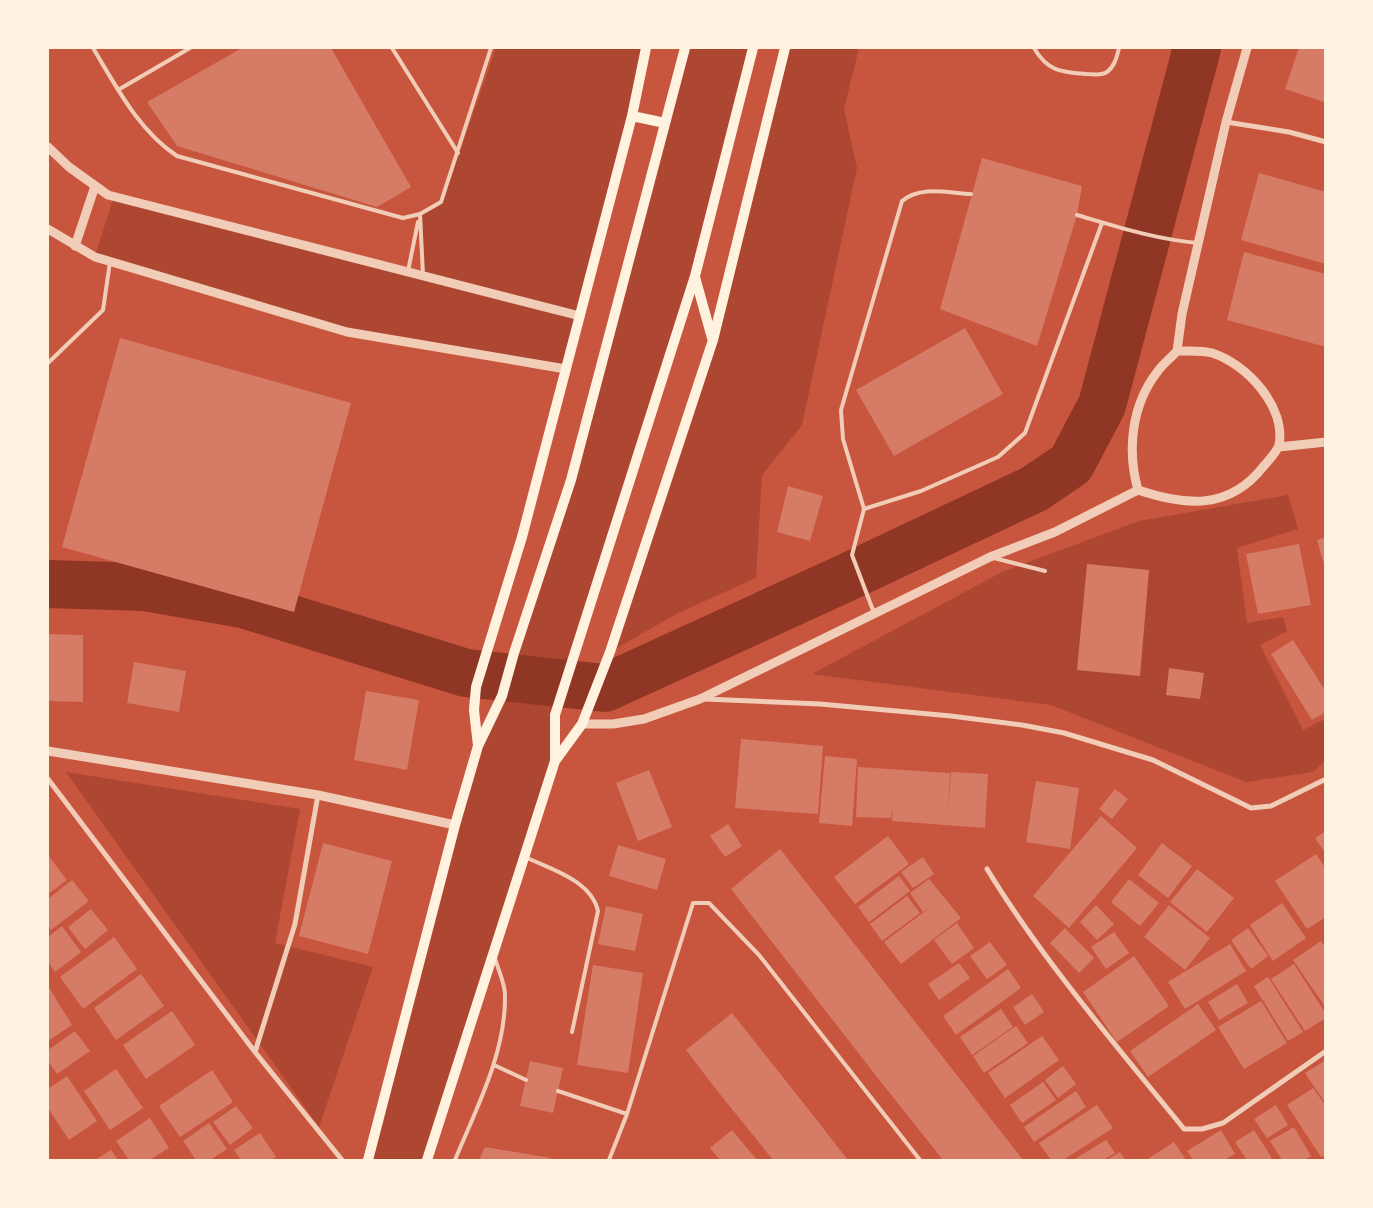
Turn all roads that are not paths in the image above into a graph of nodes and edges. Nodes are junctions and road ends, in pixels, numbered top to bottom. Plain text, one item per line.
1 (92, 48) edge
2 (190, 48) edge
3 (392, 48) edge
4 (491, 48) edge
5 (646, 48) edge
6 (685, 48) edge
7 (753, 48) edge
8 (785, 48) edge
9 (1034, 48) edge
10 (1119, 48) edge
11 (1247, 48) edge
12 (118, 90) junction
13 (632, 116) junction
14 (1226, 122) junction
15 (665, 123) junction
16 (1326, 142) edge
17 (48, 147) edge
18 (458, 152) junction
19 (95, 186) junction
20 (971, 194) dead end
21 (420, 214) junction
22 (1076, 215) dead end
23 (1102, 223) junction
24 (48, 229) edge
25 (1199, 243) junction
26 (75, 246) junction
27 (110, 262) junction
28 (407, 272) junction
29 (423, 276) junction
30 (695, 276) junction
31 (580, 316) junction
32 (713, 340) junction
33 (1177, 352) junction
34 (48, 363) edge
35 (566, 369) junction
36 (1326, 442) edge
37 (1278, 447) junction
38 (1138, 490) junction
39 (864, 509) junction
40 (990, 557) junction
41 (1045, 571) dead end
42 (874, 615) junction
43 (700, 699) junction
44 (582, 724) junction
45 (478, 746) junction
46 (48, 751) edge
47 (555, 761) junction
48 (48, 779) edge
49 (1326, 779) edge
50 (318, 795) junction
51 (455, 825) junction
52 (525, 858) junction
53 (987, 869) dead end
54 (494, 954) junction
55 (572, 1032) dead end
56 (1326, 1051) edge
57 (255, 1052) junction
58 (494, 1065) junction
59 (526, 1080) dead end
60 (558, 1091) dead end
61 (627, 1114) junction
62 (342, 1160) edge
63 (368, 1160) edge
64 (427, 1160) edge
65 (455, 1160) edge
66 (609, 1160) edge
67 (920, 1160) edge

1 - 12 lane
2 - 12 lane
3 - 18 lane
4 - 18 lane
5 - 13 main road
6 - 15 main road
7 - 30 main road
8 - 32 main road
9 - 10 lane
11 - 14 street
12 - 21 lane
13 - 15 main road
13 - 31 main road
14 - 16 street
14 - 25 street
15 - 45 main road
17 - 19 street
18 - 21 lane
19 - 26 street
19 - 28 street
20 - 39 lane
21 - 28 lane
21 - 29 lane
22 - 23 lane
23 - 25 lane
23 - 39 lane
24 - 26 street
25 - 33 street
26 - 27 street
27 - 34 lane
27 - 35 street
28 - 29 street
29 - 31 street
30 - 32 main road
30 - 47 main road
31 - 35 main road
32 - 44 main road
33 - 37 street
33 - 38 street
35 - 45 main road
36 - 37 street
37 - 38 street
38 - 40 street
39 - 42 lane
40 - 41 lane
40 - 42 street
42 - 43 street
43 - 44 street
43 - 49 street
44 - 47 main road
45 - 51 main road
46 - 50 street
47 - 52 main road
48 - 57 street
50 - 51 street
50 - 57 street
51 - 63 main road
52 - 54 main road
52 - 55 lane
53 - 56 street
54 - 58 lane
54 - 64 main road
57 - 62 street
58 - 59 lane
58 - 65 lane
60 - 61 lane
61 - 66 lane
61 - 67 lane

